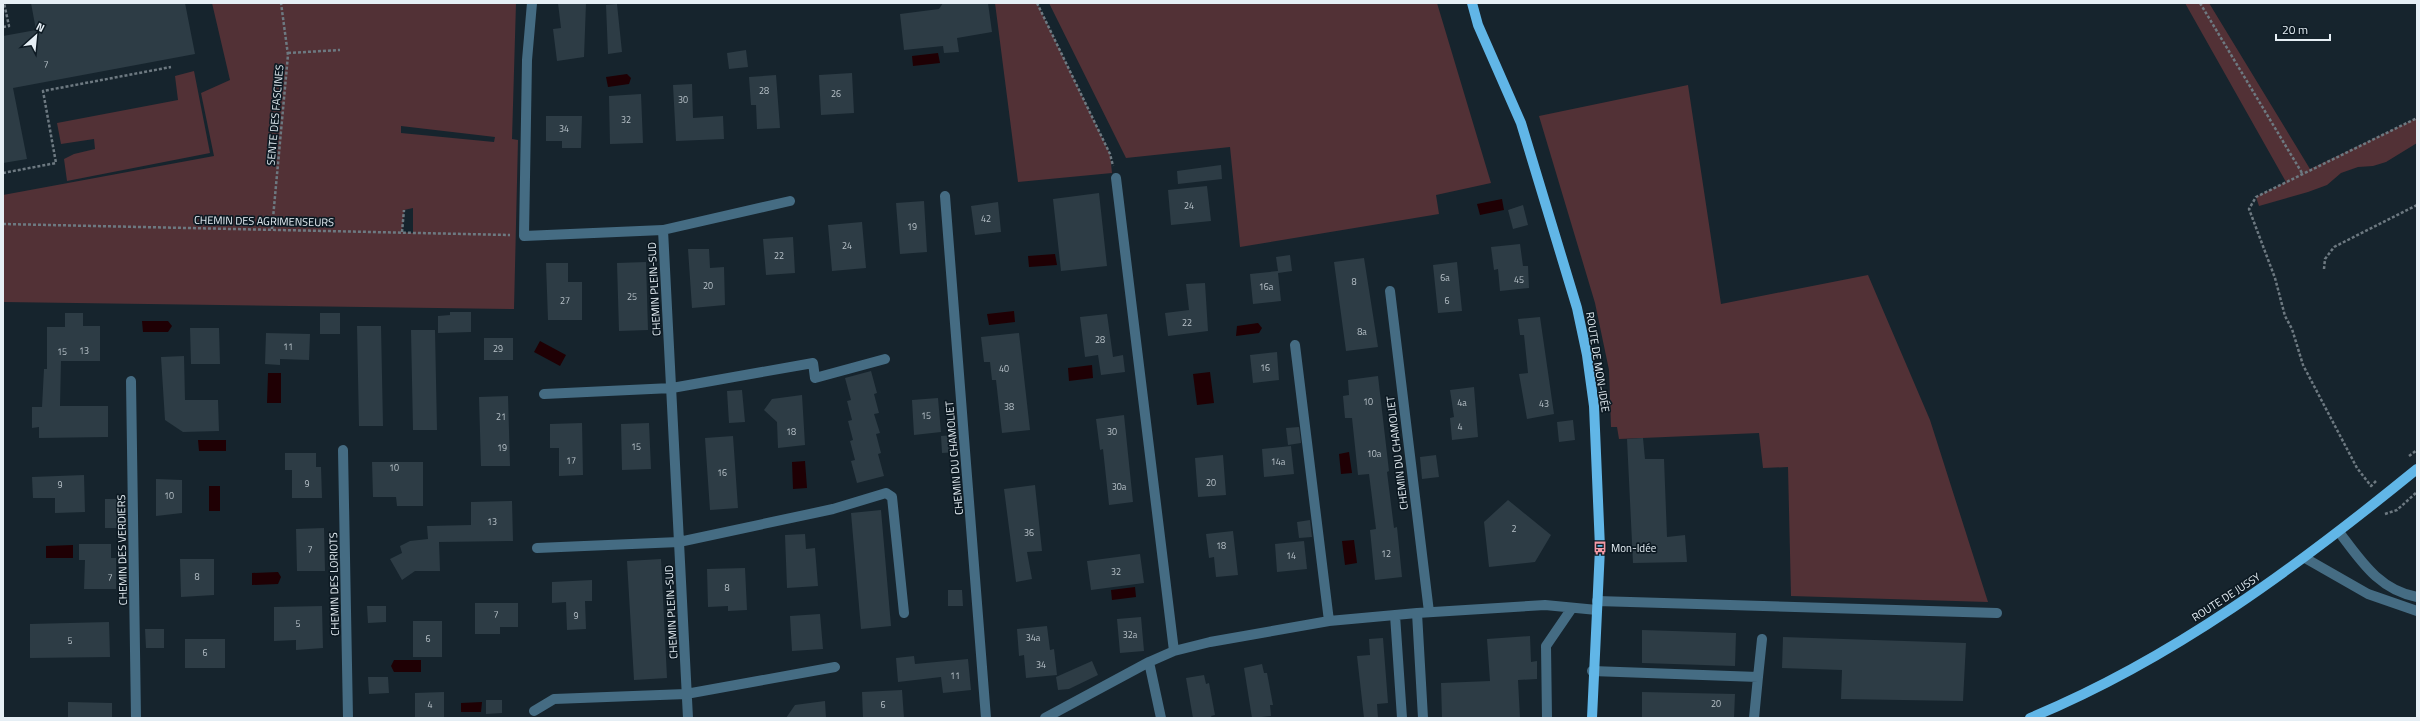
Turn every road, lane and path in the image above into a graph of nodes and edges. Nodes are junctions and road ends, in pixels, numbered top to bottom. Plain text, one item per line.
1 (4, 3) edge
2 (281, 3) edge
3 (532, 3) edge
4 (1037, 3) edge
5 (1472, 3) edge
6 (2200, 3) edge
7 (3, 27) edge
8 (340, 50) dead end
9 (288, 54) junction
10 (171, 67) dead end
11 (2417, 118) edge
12 (3, 173) edge
13 (2302, 174) junction
14 (1116, 178) joint
15 (945, 196) dead end
16 (790, 201) dead end
17 (2417, 205) edge
18 (404, 210) dead end
19 (3, 224) edge
20 (272, 229) junction
21 (663, 230) junction
22 (402, 232) junction
23 (524, 236) junction
24 (2324, 269) dead end
25 (1390, 291) dead end
26 (1295, 345) dead end
27 (884, 359) dead end
28 (131, 381) dead end
29 (672, 388) junction
30 (544, 394) dead end
31 (343, 450) dead end
32 (2417, 469) edge
33 (2375, 483) dead end
34 (2417, 492) edge
35 (2396, 510) dead end
36 (2339, 532) junction
37 (679, 542) junction
38 (537, 548) dead end
39 (2306, 558) junction
40 (2417, 597) edge
41 (1597, 606) junction
42 (1572, 608) junction
43 (2417, 611) edge
44 (1428, 612) junction
45 (904, 613) dead end
46 (1417, 613) junction
47 (1997, 613) dead end
48 (1394, 615) junction
49 (1329, 621) junction
50 (1762, 639) dead end
51 (1174, 651) junction
52 (1149, 662) junction
53 (835, 667) dead end
54 (1592, 671) junction
55 (1758, 677) junction
56 (686, 694) junction
57 (534, 711) dead end
58 (136, 718) edge
59 (348, 718) edge
60 (688, 718) edge
61 (986, 718) edge
62 (1045, 718) edge
63 (1162, 718) edge
64 (1402, 718) edge
65 (1423, 718) edge
66 (1547, 718) edge
67 (1592, 718) edge
68 (1754, 718) edge
69 (2030, 718) edge

1 - 7 path
2 - 9 path, SENTE DES FASCINES
3 - 23 street
4 - 14 path
5 - 41 main road, ROUTE DE MON-IDÉE
6 - 13 path
8 - 9 path
9 - 20 path, SENTE DES FASCINES
10 - 12 path
11 - 13 path
13 - 33 path
14 - 51 street
15 - 61 street, CHEMIN DU CHAMOLIET
16 - 21 street
17 - 24 path
18 - 22 path
19 - 20 path, CHEMIN DES AGRIMENSEURS
20 - 22 path, CHEMIN DES AGRIMENSEURS
21 - 23 street, CHEMIN PLEIN-SUD
21 - 29 street, CHEMIN PLEIN-SUD
22 - 23 path, CHEMIN DES AGRIMENSEURS
25 - 44 street, CHEMIN DU CHAMOLIET
26 - 49 street
27 - 29 street
28 - 58 street, CHEMIN DES VERDIERS
29 - 30 street
29 - 37 street, CHEMIN PLEIN-SUD
31 - 59 street, CHEMIN DES LORIOTS
32 - 36 main road, ROUTE DE JUSSY
34 - 35 path
36 - 39 main road, ROUTE DE JUSSY
36 - 40 street
37 - 38 street
37 - 45 street
37 - 56 street, CHEMIN PLEIN-SUD
39 - 43 street
39 - 69 main road, ROUTE DE JUSSY
41 - 42 street
41 - 47 street
41 - 54 main road, ROUTE DE MON-IDÉE
42 - 44 street
42 - 66 street
44 - 46 street
46 - 48 street
46 - 65 street
48 - 49 street
48 - 64 street
49 - 51 street
50 - 55 street
51 - 52 street
52 - 62 street
52 - 63 street
53 - 56 street
54 - 55 street
54 - 67 main road, ROUTE DE MON-IDÉE
55 - 68 street
56 - 57 street
56 - 60 street, CHEMIN PLEIN-SUD

